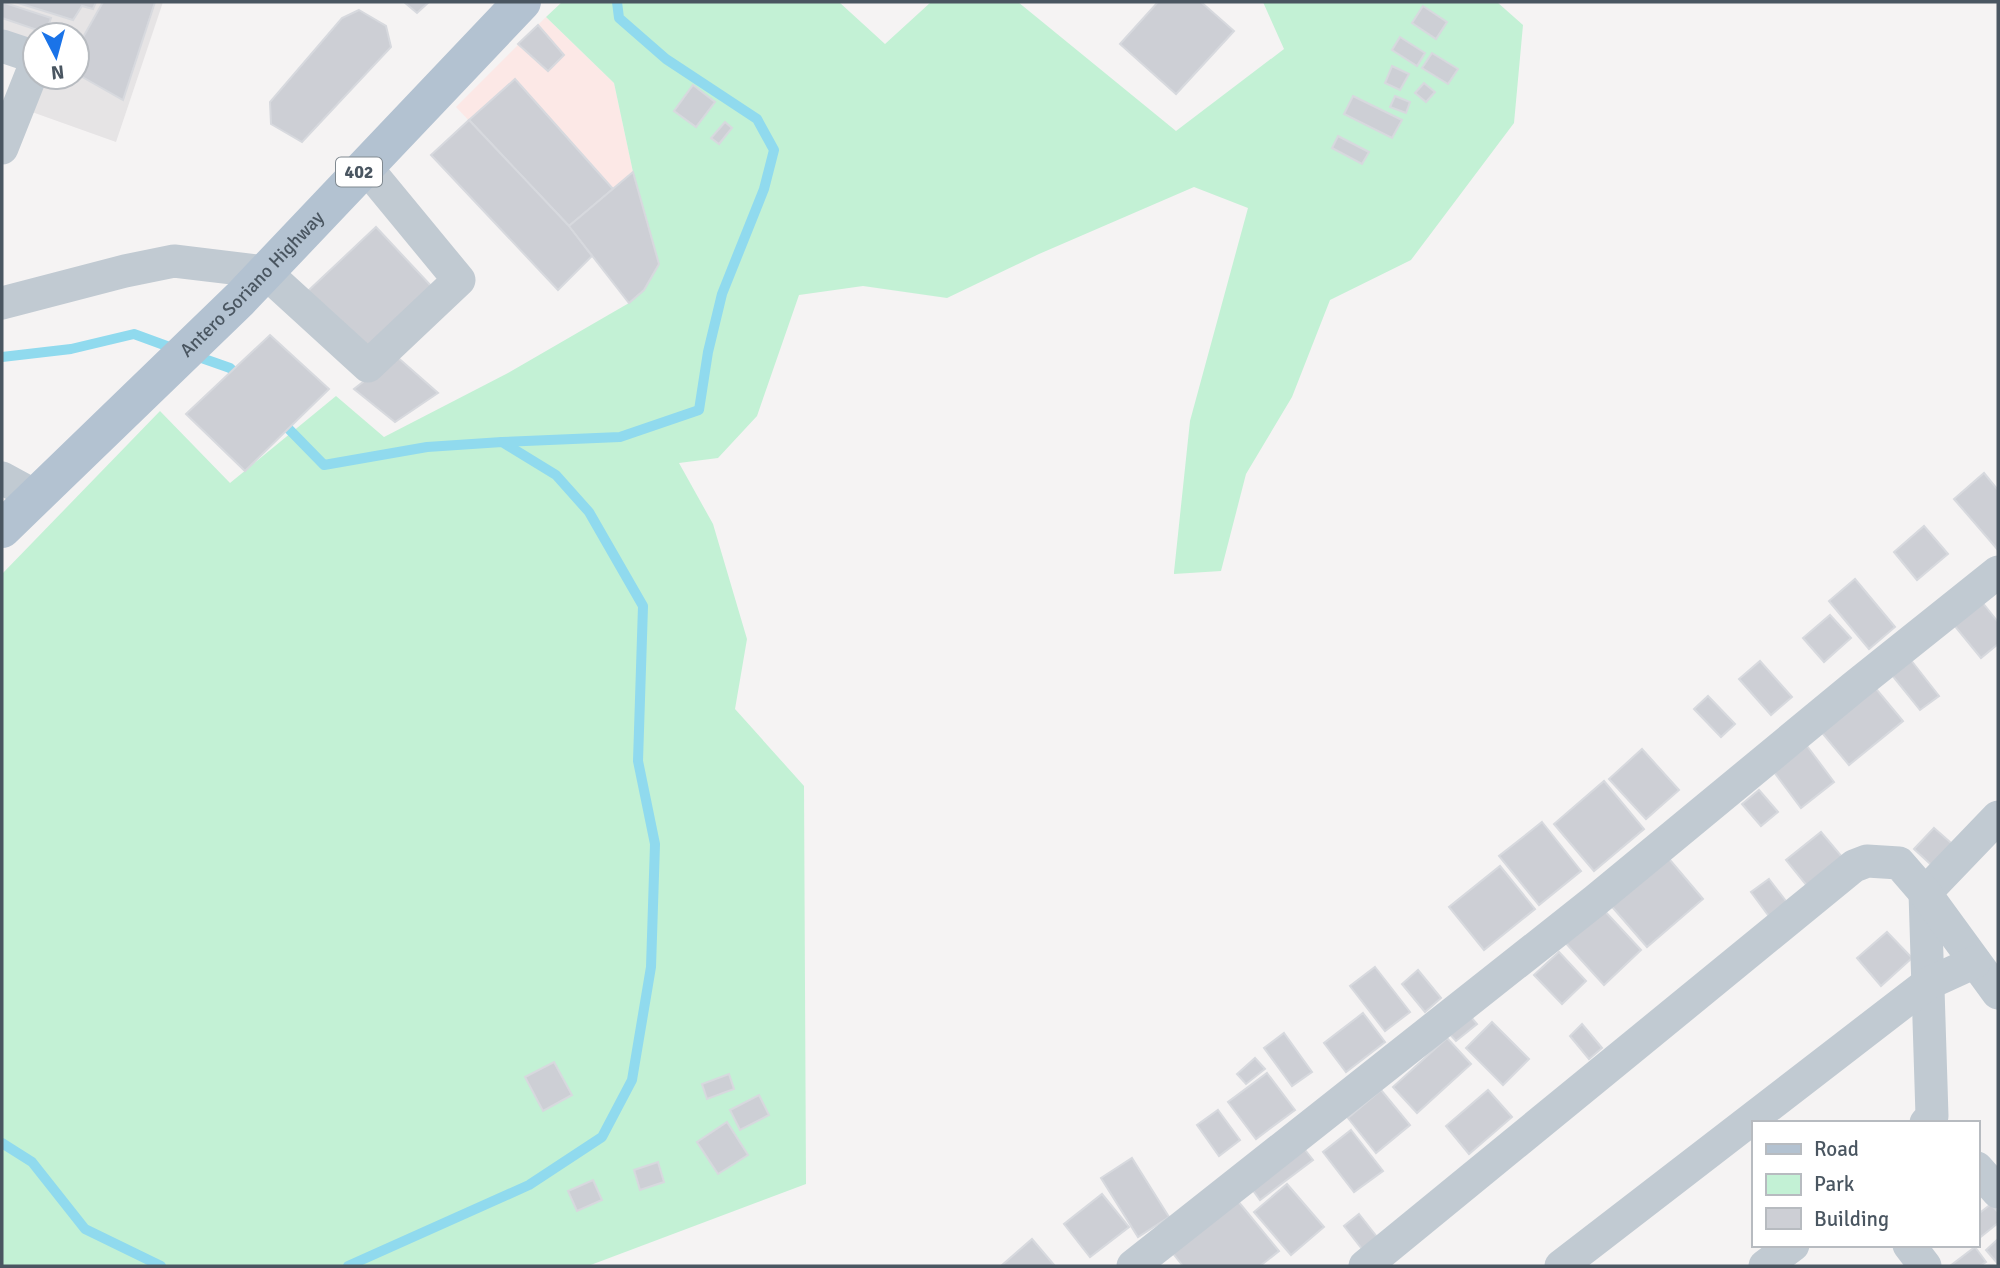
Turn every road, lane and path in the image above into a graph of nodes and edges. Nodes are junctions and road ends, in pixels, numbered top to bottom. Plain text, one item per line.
1 (522, 2) edge
2 (2, 46) edge
3 (21, 52) edge
4 (25, 91) edge
5 (2, 148) edge
6 (365, 166) junction
7 (265, 272) junction
8 (2, 303) edge
9 (2, 478) edge
10 (35, 496) junction
11 (2, 529) edge
12 (1998, 572) edge
13 (1998, 817) edge
14 (1925, 893) junction
15 (1975, 962) junction
16 (1927, 984) junction
17 (1998, 993) edge
18 (1932, 1121) edge
19 (1979, 1170) edge
20 (1998, 1192) edge
21 (1911, 1247) edge
22 (1133, 1266) edge
23 (1365, 1266) edge
24 (1561, 1266) edge
25 (1925, 1266) edge

1 - 6 main road, Antero Soriano Highway / 402
2 - 3 street
4 - 5 street
6 - 7 main road, Antero Soriano Highway / 402
6 - 7 street
7 - 8 street
7 - 10 main road, Antero Soriano Highway / 402
9 - 10 street
10 - 11 main road, Antero Soriano Highway / 402
12 - 22 street
13 - 14 street
14 - 15 street
14 - 16 street
14 - 23 street
15 - 16 street
15 - 17 street
16 - 18 street
16 - 24 street
19 - 20 street
21 - 25 street

